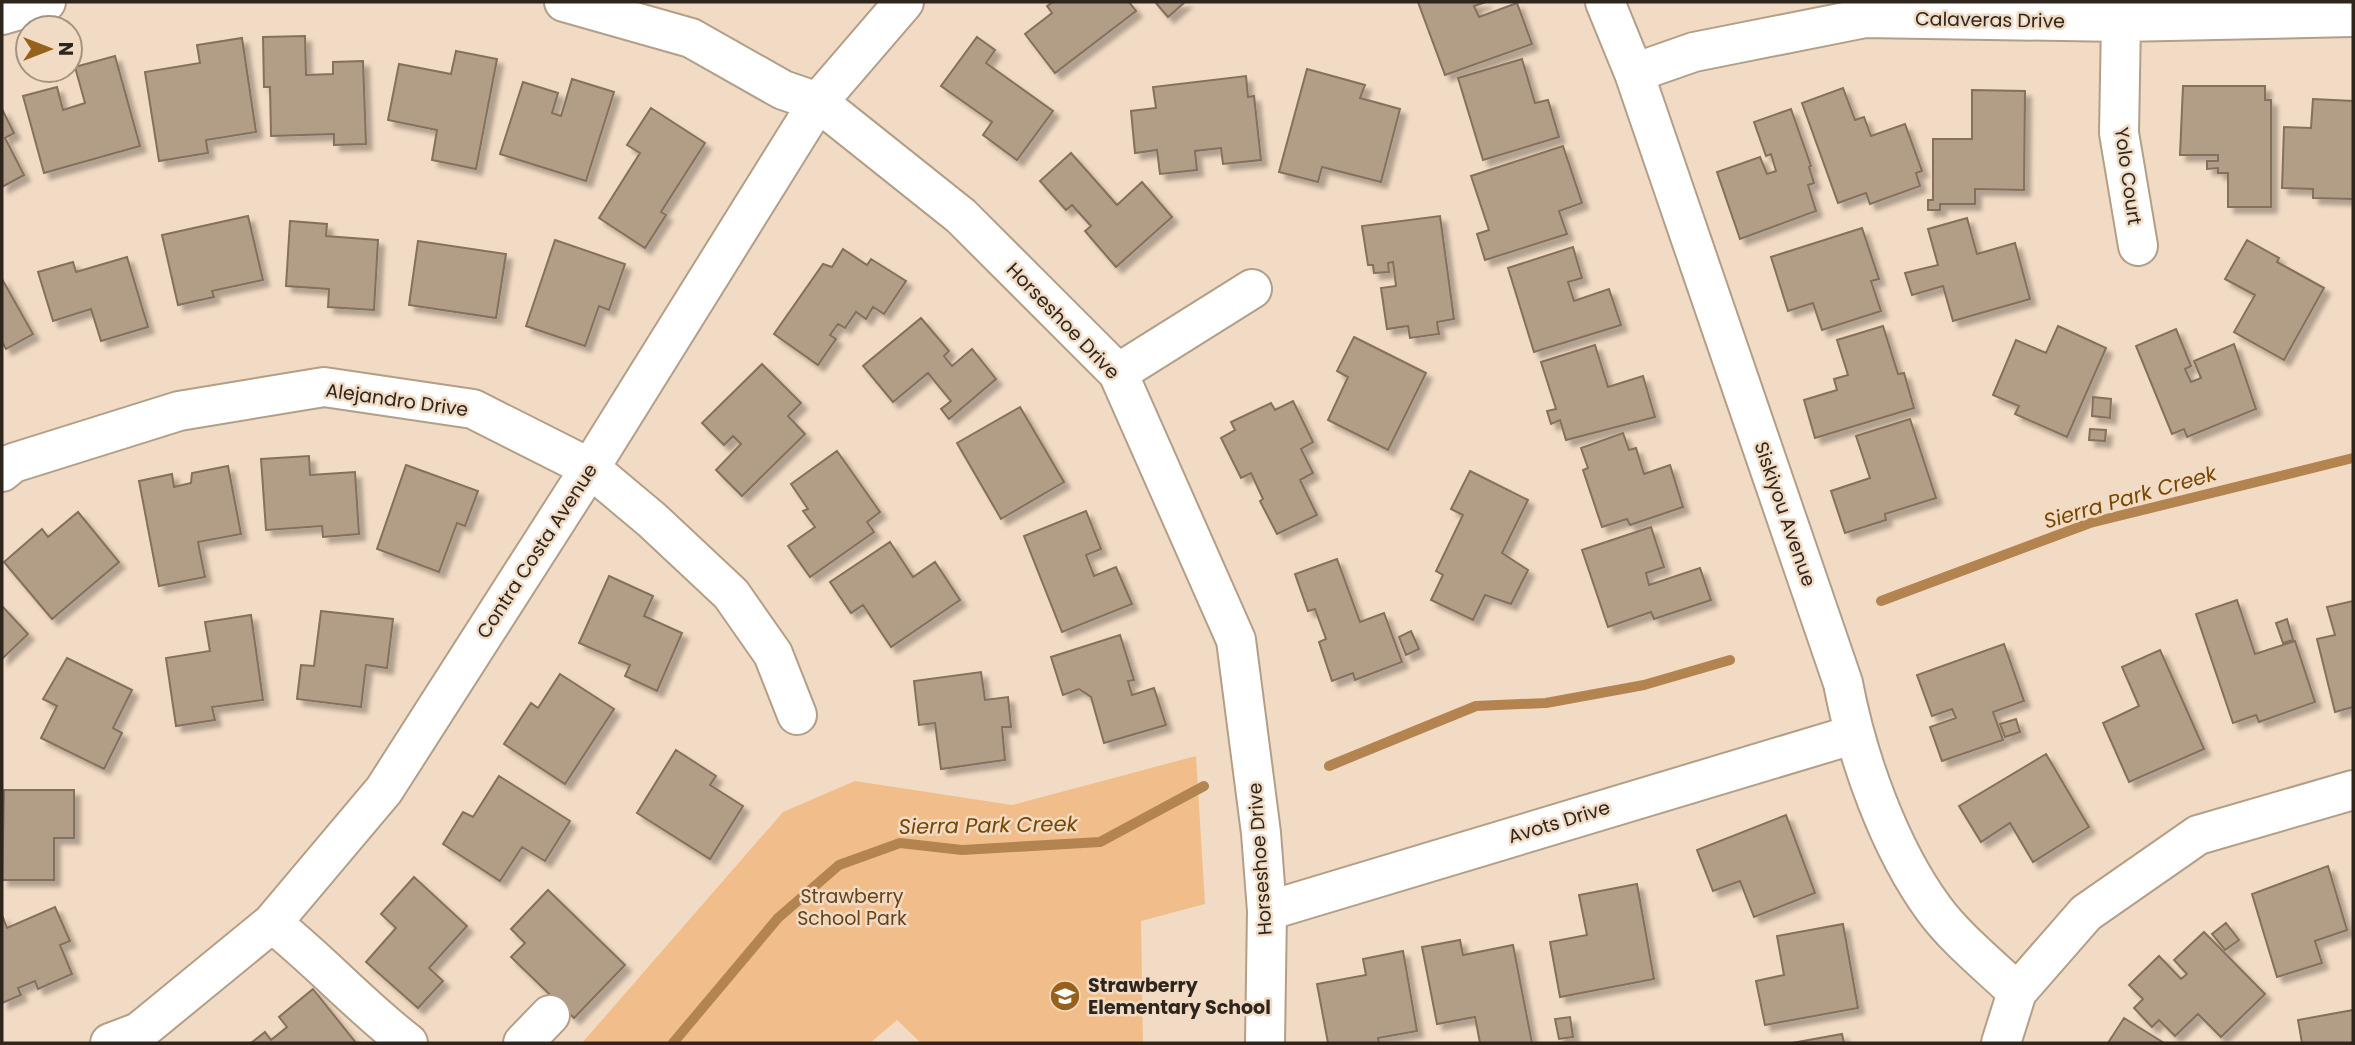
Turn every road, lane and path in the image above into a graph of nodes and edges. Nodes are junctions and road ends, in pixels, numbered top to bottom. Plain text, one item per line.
1 (46, 2) edge
2 (564, 2) edge
3 (904, 2) edge
4 (1605, 2) edge
5 (2, 15) edge
6 (2353, 17) edge
7 (2121, 22) junction
8 (1634, 73) junction
9 (818, 102) junction
10 (2138, 246) dead end
11 (1252, 289) dead end
12 (1118, 373) junction
13 (590, 468) junction
14 (2, 472) edge
15 (797, 715) dead end
16 (1852, 734) junction
17 (2353, 790) edge
18 (1267, 911) junction
19 (272, 923) junction
20 (2017, 992) junction
21 (550, 1015) dead end
22 (110, 1043) edge
23 (408, 1043) edge
24 (523, 1043) edge
25 (1265, 1043) edge
26 (2001, 1043) edge

1 - 5 street
2 - 9 street, Horseshoe Drive
3 - 9 street, Contra Costa Avenue
4 - 8 street, Siskiyou Avenue
6 - 7 street, Calaveras Drive
7 - 8 street, Calaveras Drive
7 - 10 street, Yolo Court
8 - 16 street, Siskiyou Avenue
9 - 12 street, Horseshoe Drive
9 - 13 street, Contra Costa Avenue
11 - 12 street
12 - 18 street, Horseshoe Drive
13 - 14 street, Alejandro Drive
13 - 15 street, Alejandro Drive
13 - 19 street, Contra Costa Avenue
16 - 18 street, Avots Drive
16 - 20 street, Siskiyou Avenue
17 - 20 street
18 - 25 street, Horseshoe Drive
19 - 22 street, Contra Costa Avenue
19 - 23 street
20 - 26 street
21 - 24 street

